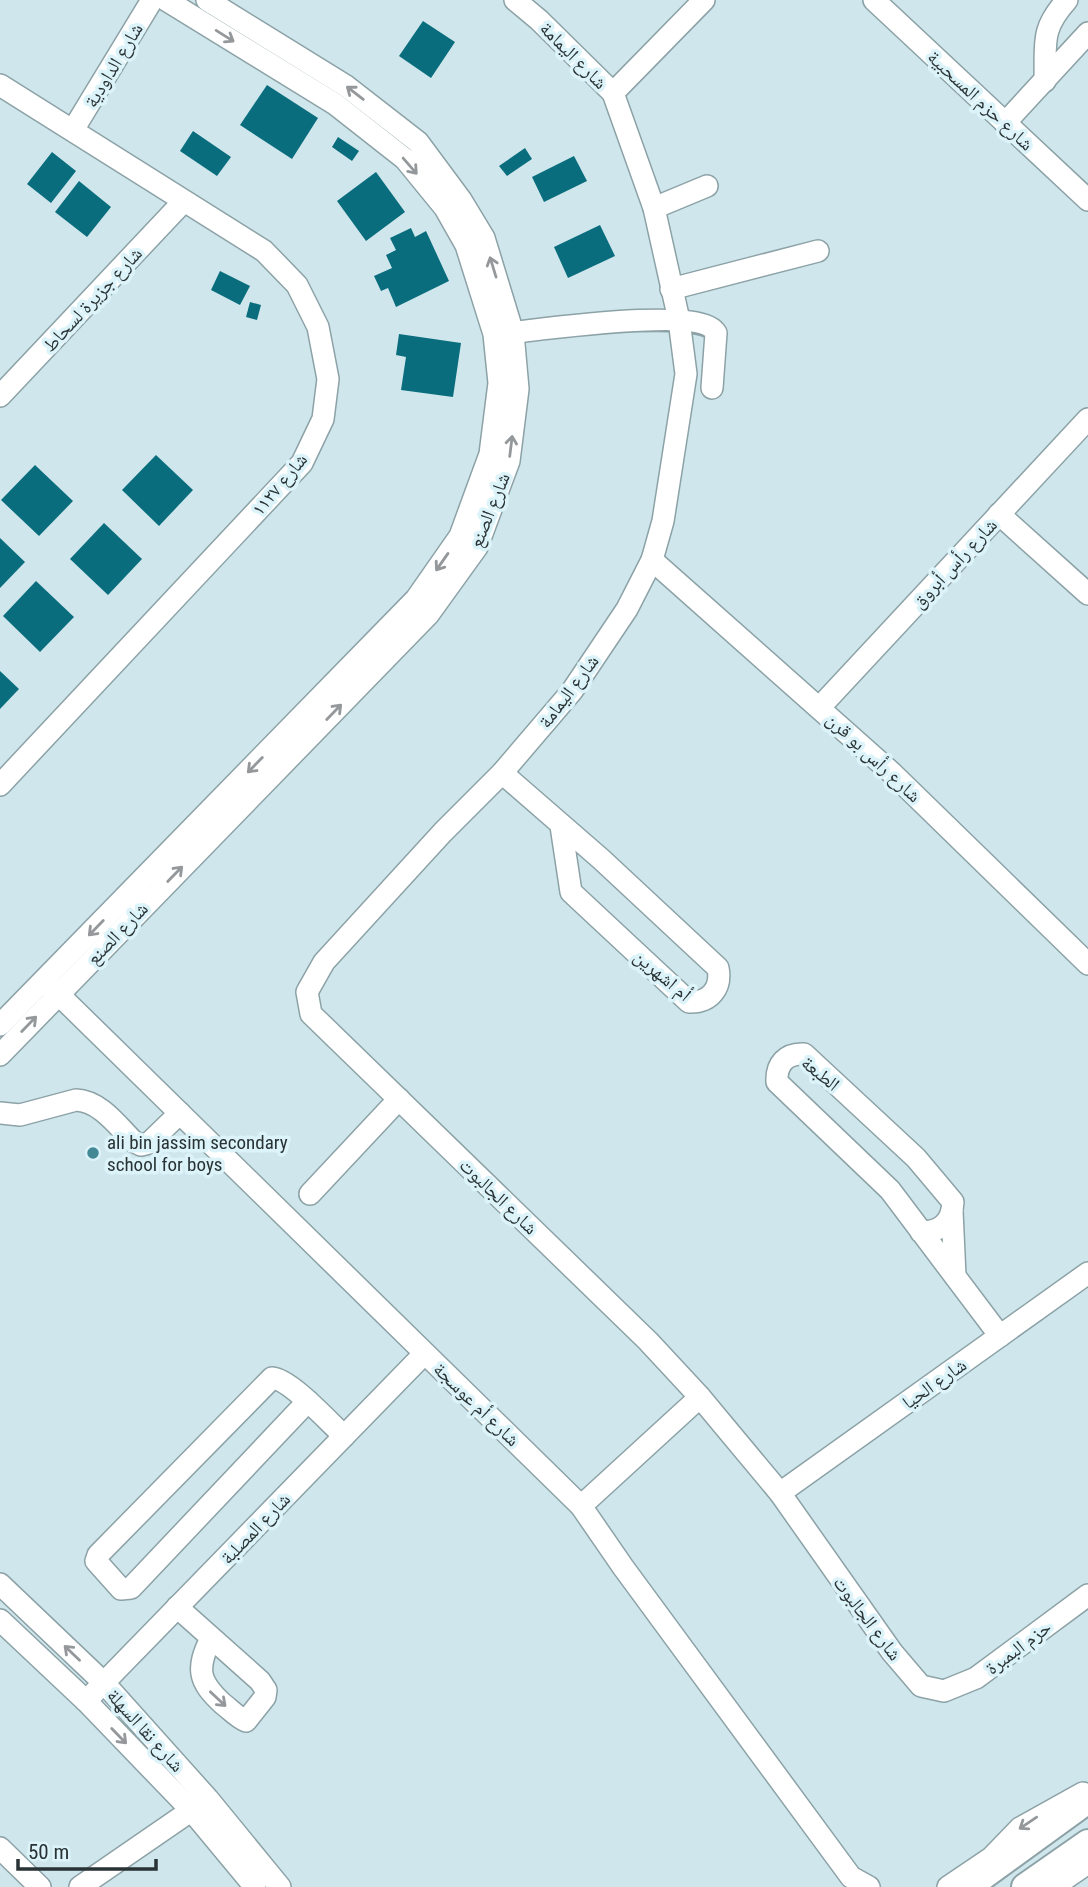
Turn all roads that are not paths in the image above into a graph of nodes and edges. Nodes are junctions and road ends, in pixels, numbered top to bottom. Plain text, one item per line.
1 (152, 0) edge
2 (166, 0) edge
3 (207, 0) edge
4 (515, 0) edge
5 (704, 0) edge
6 (874, 0) edge
7 (1060, 7) edge
8 (1088, 34) edge
9 (1045, 81) junction
10 (0, 85) edge
11 (613, 93) junction
12 (1004, 123) junction
13 (73, 130) junction
14 (707, 186) dead end
15 (1088, 200) edge
16 (183, 202) junction
17 (654, 208) junction
18 (818, 251) dead end
19 (671, 289) junction
20 (679, 320) junction
21 (503, 333) junction
22 (712, 387) dead end
23 (0, 396) edge
24 (1088, 419) edge
25 (999, 514) junction
26 (652, 560) junction
27 (1088, 594) edge
28 (820, 707) junction
29 (502, 773) junction
30 (0, 785) edge
31 (561, 826) junction
32 (601, 859) junction
33 (571, 892) junction
34 (1088, 964) edge
35 (52, 987) junction
36 (307, 992) joint
37 (0, 1025) edge
38 (0, 1055) edge
39 (399, 1099) junction
40 (0, 1113) edge
41 (180, 1113) junction
42 (310, 1194) dead end
43 (952, 1211) junction
44 (921, 1232) junction
45 (1088, 1273) edge
46 (955, 1276) junction
47 (1000, 1336) junction
48 (424, 1354) junction
49 (700, 1397) junction
50 (308, 1401) junction
51 (344, 1436) junction
52 (780, 1493) junction
53 (581, 1506) junction
54 (0, 1584) edge
55 (1088, 1595) edge
56 (177, 1607) junction
57 (0, 1620) edge
58 (211, 1638) dead end
59 (104, 1683) junction
60 (944, 1691) joint
61 (86, 1701) junction
62 (1088, 1791) edge
63 (1088, 1800) edge
64 (200, 1805) junction
65 (1088, 1843) edge
66 (0, 1848) edge
67 (1088, 1863) edge
68 (857, 1884) edge
69 (40, 1887) edge
70 (80, 1887) edge
71 (255, 1887) edge
72 (280, 1887) edge
73 (948, 1887) edge
74 (968, 1887) edge
75 (1025, 1887) edge
76 (1054, 1887) edge

1 - 13 street, شارع الداودية
2 -> 21 street, شارع الصنع
21 -> 3 street, شارع الصنع
4 - 11 street, شارع اليمامة
5 - 11 street
6 - 12 street, شارع حزم المسحبية
7 - 8 street
7 - 9 street
8 - 9 street
9 - 12 street
10 - 13 street, شارع ١١٢٧
11 - 17 street, شارع اليمامة
12 - 15 street, شارع حزم المسحبية
13 - 16 street, شارع ١١٢٧
14 - 17 street
16 - 23 street, شارع جزيرة لسحاط
16 - 30 street, شارع ١١٢٧
17 - 19 street, شارع اليمامة
18 - 19 street
19 - 20 street, شارع اليمامة
20 - 21 street
20 - 22 street
20 - 26 street, شارع اليمامة
21 - 35 street, شارع الصنع
24 - 25 street, شارع رأس أبروق
25 - 27 street
25 - 28 street, شارع رأس أبروق
26 - 28 street, شارع رأس بو قرن
26 - 29 street, شارع اليمامة
28 - 34 street, شارع رأس بو قرن
29 - 31 street, أم اشهرين
29 - 36 street, شارع اليمامة
31 - 32 street, أم اشهرين
31 - 33 street
32 - 33 street
32 - 33 street, أم اشهرين
35 - 37 street, شارع الصنع
38 -> 35 street, شارع الصنع
35 - 41 street, شارع أم عوسجة
36 - 39 street, شارع الجالبوت
39 - 42 street
39 - 49 street, شارع الجالبوت
40 - 41 street
41 - 48 street, شارع أم عوسجة
43 - 44 street
43 - 44 street, الطبعة
43 - 46 street, الطبعة
44 - 46 street, الطبعة
45 - 47 street, شارع الحيا
46 - 47 street, الطبعة
47 - 52 street, شارع الحيا
48 - 51 street, شارع المصلبة
48 - 53 street, شارع أم عوسجة
49 - 52 street, شارع الجالبوت
49 - 53 street
50 - 50 street
50 - 51 street
51 - 56 street, شارع المصلبة
52 - 60 street, شارع الجالبوت
53 - 68 street, شارع أم عوسجة
59 -> 54 street, شارع نقا السهلة
55 - 60 street, حزم البمبرة
56 - 58 street
56 - 59 street, شارع المصلبة
57 - 61 street, شارع نقا السهلة
59 - 61 street, شارع المصلبة
59 - 64 street, شارع نقا السهلة
61 -> 64 street, شارع نقا السهلة
62 -> 73 street
63 - 74 main road
64 - 70 street
64 - 71 street, شارع نقا السهلة
64 - 72 street, شارع نقا السهلة
65 - 75 main road
66 - 69 street
67 - 76 street

